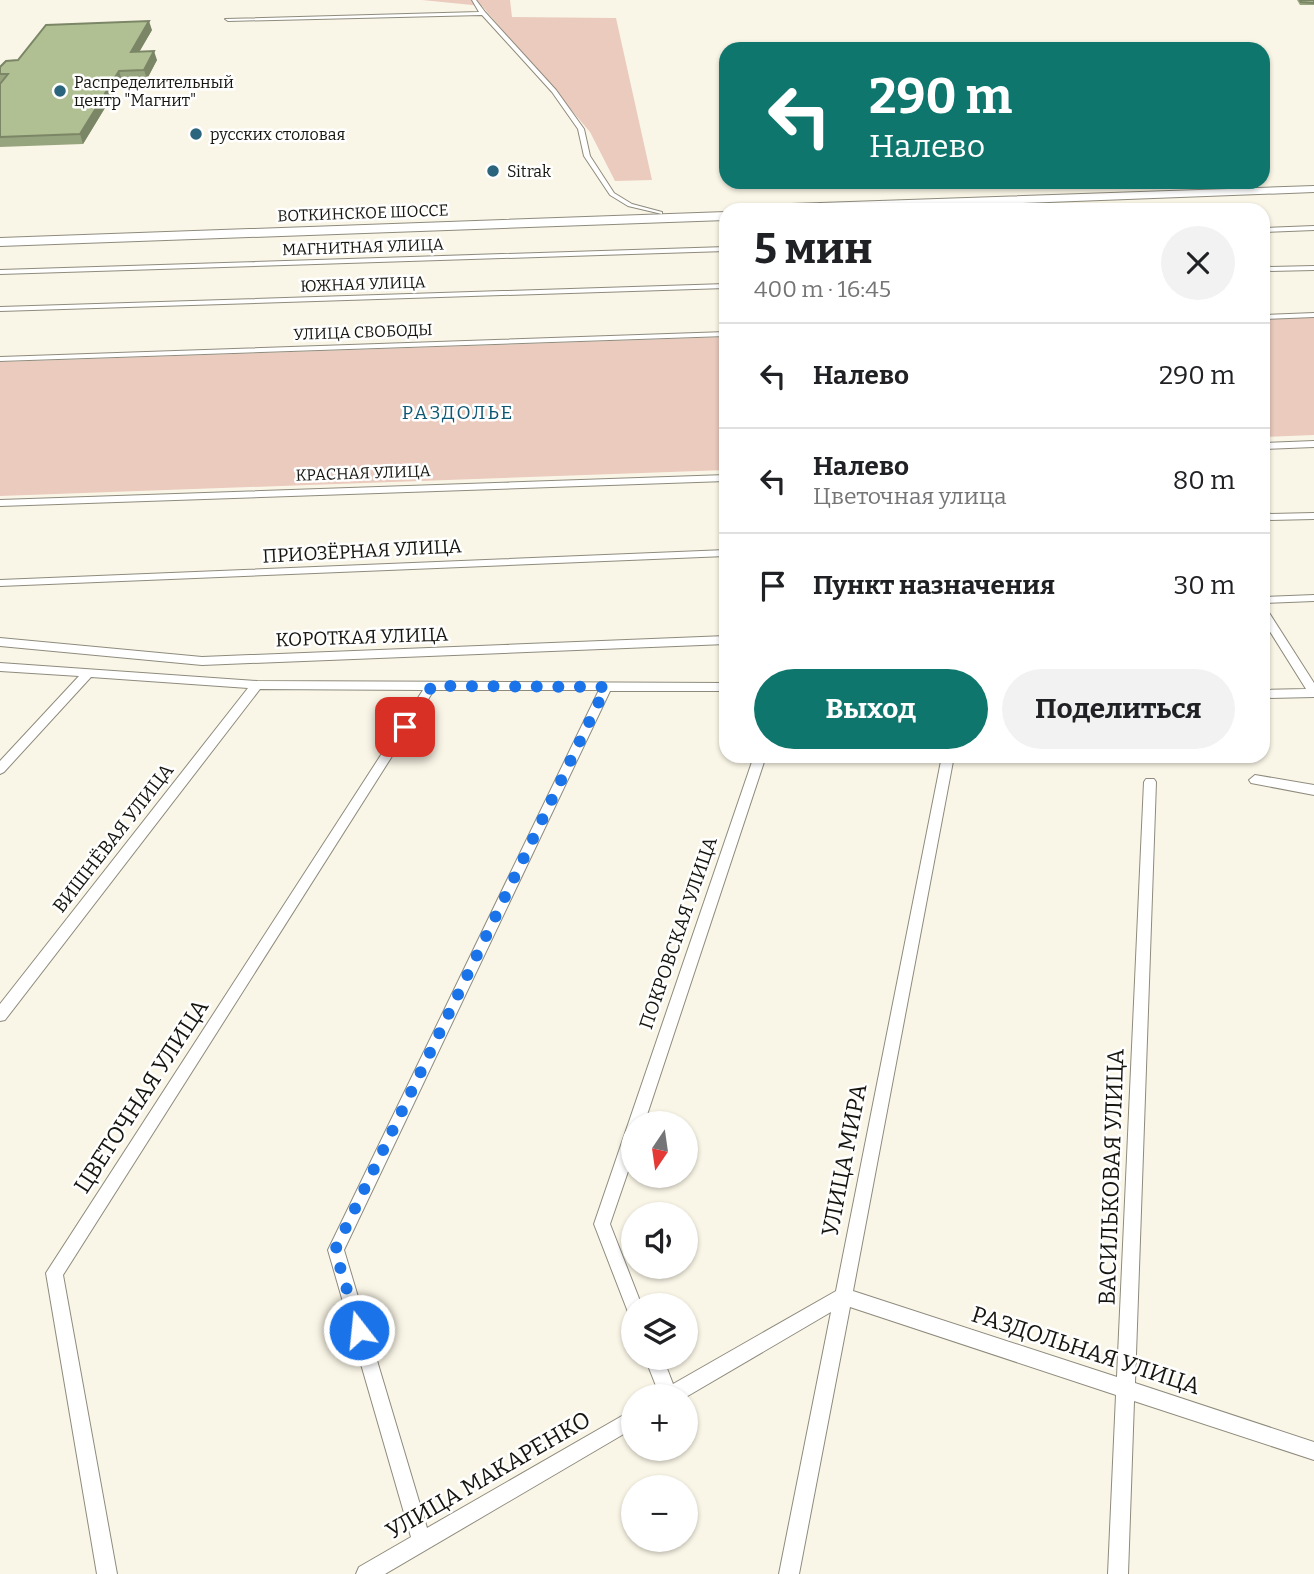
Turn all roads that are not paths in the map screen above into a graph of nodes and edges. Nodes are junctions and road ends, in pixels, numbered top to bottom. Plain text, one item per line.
1 (474, 0) edge
2 (483, 13) junction
3 (228, 19) dead end
4 (1314, 189) edge
5 (1314, 195) edge
6 (974, 203) edge
7 (1089, 203) edge
8 (719, 210) edge
9 (660, 213) junction
10 (719, 216) edge
11 (1314, 228) edge
12 (1270, 230) edge
13 (0, 235) edge
14 (0, 242) edge
15 (719, 249) edge
16 (1314, 268) edge
17 (1270, 269) edge
18 (0, 272) edge
19 (719, 286) edge
20 (0, 309) edge
21 (1314, 315) edge
22 (1270, 317) edge
23 (719, 334) edge
24 (0, 359) edge
25 (1314, 444) edge
26 (1270, 446) edge
27 (719, 478) edge
28 (0, 502) edge
29 (1314, 516) edge
30 (1270, 517) edge
31 (719, 553) edge
32 (0, 583) edge
33 (1314, 598) edge
34 (1270, 600) edge
35 (1270, 623) edge
36 (719, 640) edge
37 (0, 642) edge
38 (0, 667) edge
39 (88, 674) junction
40 (257, 685) junction
41 (432, 686) junction
42 (606, 687) junction
43 (719, 687) edge
44 (1314, 693) edge
45 (1270, 694) edge
46 (758, 763) edge
47 (947, 763) edge
48 (0, 769) edge
49 (1255, 780) dead end
50 (1150, 782) dead end
51 (1314, 790) edge
52 (0, 1015) edge
53 (640, 1111) edge
54 (621, 1168) edge
55 (629, 1293) edge
56 (843, 1296) junction
57 (690, 1384) edge
58 (1125, 1389) junction
59 (621, 1426) edge
60 (1314, 1451) edge
61 (422, 1542) junction
62 (107, 1574) edge
63 (366, 1574) edge
64 (789, 1574) edge
65 (1118, 1574) edge

1 - 2 street
2 - 3 street
2 - 9 street
4 - 6 main road
5 - 7 main road
8 - 9 main road, ВОТКИНСКОЕ ШОССЕ
9 - 13 main road, ВОТКИНСКОЕ ШОССЕ
10 - 14 main road, ВОТКИНСКОЕ ШОССЕ
11 - 12 street
15 - 18 street, МАГНИТНАЯ УЛИЦА
16 - 17 street
19 - 20 street, ЮЖНАЯ УЛИЦА
21 - 22 street
23 - 24 street, УЛИЦА СВОБОДЫ
25 - 26 street
27 - 28 street, КРАСНАЯ УЛИЦА
29 - 30 street
31 - 32 street, ПРИОЗЁРНАЯ УЛИЦА
33 - 34 street
35 - 44 street
36 - 37 street, КОРОТКАЯ УЛИЦА
38 - 39 street
39 - 40 street
39 - 48 street
40 - 41 street
40 - 52 street, ВИШНЁВАЯ УЛИЦА
41 - 42 street
41 - 62 street, ЦВЕТОЧНАЯ УЛИЦА
42 - 43 street
42 - 61 street
44 - 45 street
46 - 53 street, ПОКРОВСКАЯ УЛИЦА
47 - 56 street, УЛИЦА МИРА
49 - 51 street
50 - 58 street, ВАСИЛЬКОВАЯ УЛИЦА
54 - 55 street
56 - 57 street
56 - 58 street, РАЗДОЛЬНАЯ УЛИЦА
56 - 64 street, УЛИЦА МИРА
58 - 60 street, РАЗДОЛЬНАЯ УЛИЦА
58 - 65 street, ВАСИЛЬКОВАЯ УЛИЦА
59 - 61 street, УЛИЦА МАКАРЕНКО
61 - 63 street, УЛИЦА МАКАРЕНКО

